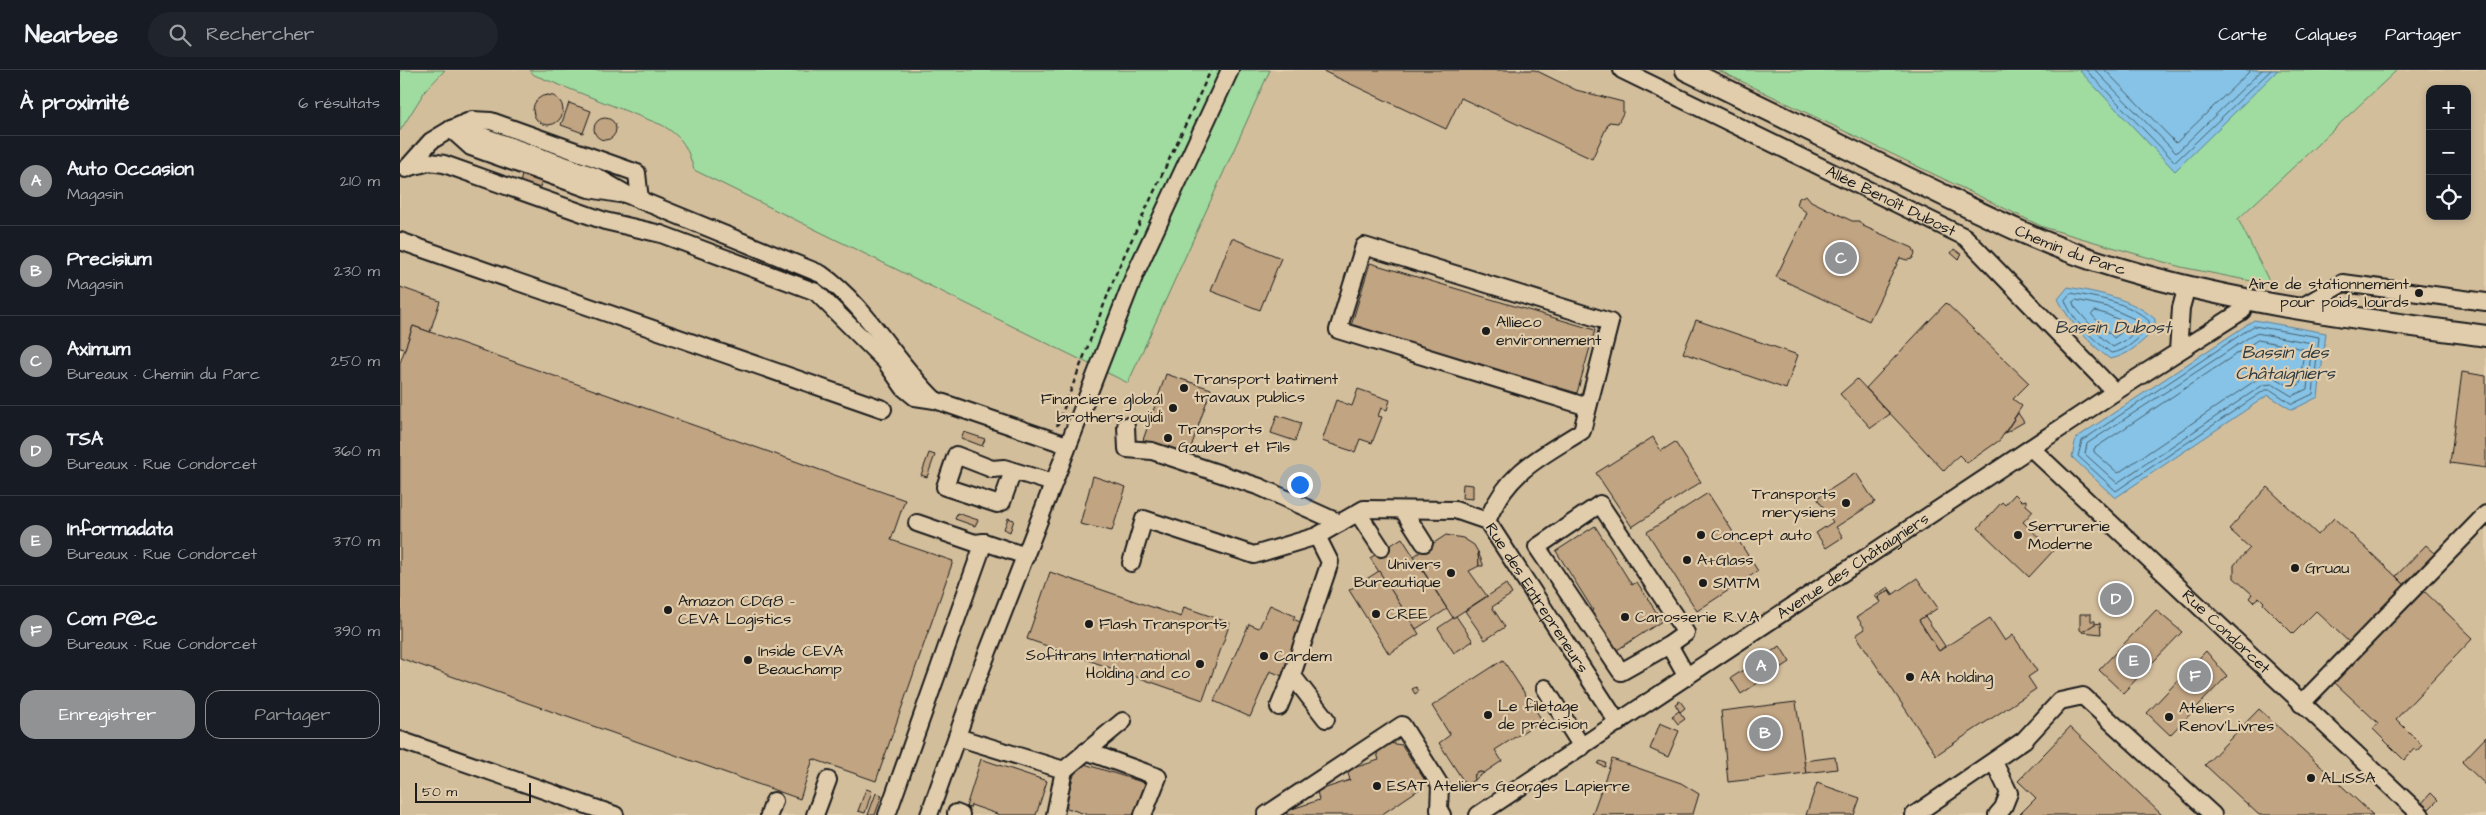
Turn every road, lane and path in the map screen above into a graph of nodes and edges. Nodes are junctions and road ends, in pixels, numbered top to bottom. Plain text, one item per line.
1 (1230, 70) edge
2 (1622, 70) edge
3 (1686, 70) edge
4 (451, 130) junction
5 (403, 172) edge
6 (634, 197) junction
7 (400, 241) edge
8 (2187, 286) junction
9 (2246, 299) junction
10 (2486, 302) edge
11 (2300, 308) junction
12 (2486, 336) edge
13 (2178, 351) junction
14 (2115, 392) junction
15 (935, 400) junction
16 (1588, 407) junction
17 (883, 409) dead end
18 (1059, 420) dead end
19 (1126, 426) dead end
20 (1051, 440) junction
21 (1067, 445) junction
22 (2031, 448) junction
23 (1013, 471) dead end
24 (1053, 483) junction
25 (1403, 510) junction
26 (1358, 513) junction
27 (2485, 515) edge
28 (1486, 521) junction
29 (917, 523) dead end
30 (1340, 523) junction
31 (1317, 536) junction
32 (984, 542) junction
33 (1424, 543) dead end
34 (1381, 548) dead end
35 (1026, 556) junction
36 (1131, 563) dead end
37 (1669, 645) junction
38 (1292, 675) junction
39 (1687, 677) junction
40 (1545, 688) dead end
41 (2301, 704) junction
42 (1279, 707) dead end
43 (1326, 719) dead end
44 (1123, 721) dead end
45 (1618, 723) junction
46 (957, 737) junction
47 (400, 740) edge
48 (1582, 747) junction
49 (1086, 751) junction
50 (1994, 762) junction
51 (1064, 770) junction
52 (828, 780) dead end
53 (615, 815) edge
54 (816, 815) edge
55 (887, 815) edge
56 (929, 815) edge
57 (1055, 815) edge
58 (1143, 815) edge
59 (1266, 815) edge
60 (1442, 815) edge
61 (1478, 815) edge
62 (1914, 815) edge
63 (1997, 815) edge
64 (2213, 815) edge
65 (2421, 815) edge

1 - 21 street
2 - 14 street, Allée Benoît Dubost
3 - 8 main road, Chemin du Parc
4 - 5 street
4 - 6 street
4 - 6 street
5 - 15 street
6 - 15 street
7 - 17 street
8 - 9 main road, Chemin du Parc
8 - 13 street
9 - 11 main road, Chemin du Parc
9 - 13 street, Avenue des Châtaigniers
10 - 11 street
11 - 12 main road, Chemin du Parc
13 - 14 street, Avenue des Châtaigniers
14 - 22 street, Avenue des Châtaigniers
15 - 20 street
16 - 16 street
16 - 28 street
18 - 20 path
19 - 30 street
20 - 21 street
21 - 24 street
22 - 39 street, Avenue des Châtaigniers
22 - 41 street, Rue Condorcet
23 - 24 street
24 - 35 street
25 - 26 street, Rue des Entrepreneurs
25 - 28 street, Rue des Entrepreneurs
25 - 33 street
26 - 30 street, Rue des Entrepreneurs
26 - 34 street
27 - 41 street
28 - 45 street, Rue des Entrepreneurs
29 - 32 street
30 - 31 street, Rue des Entrepreneurs
31 - 36 street, Rue des Entrepreneurs
31 - 38 street
32 - 35 street
32 - 55 street
35 - 46 street
37 - 37 street
37 - 39 street
38 - 42 street
38 - 43 street
39 - 45 street, Avenue des Châtaigniers
40 - 48 street
41 - 65 street, Rue Condorcet
44 - 49 street
45 - 48 street, Avenue des Châtaigniers
46 - 51 street
46 - 56 street
47 - 53 street
48 - 61 street, Avenue des Châtaigniers
49 - 51 street
49 - 58 street
50 - 62 street
50 - 63 street
50 - 64 street
51 - 57 street
52 - 54 street
59 - 60 street

